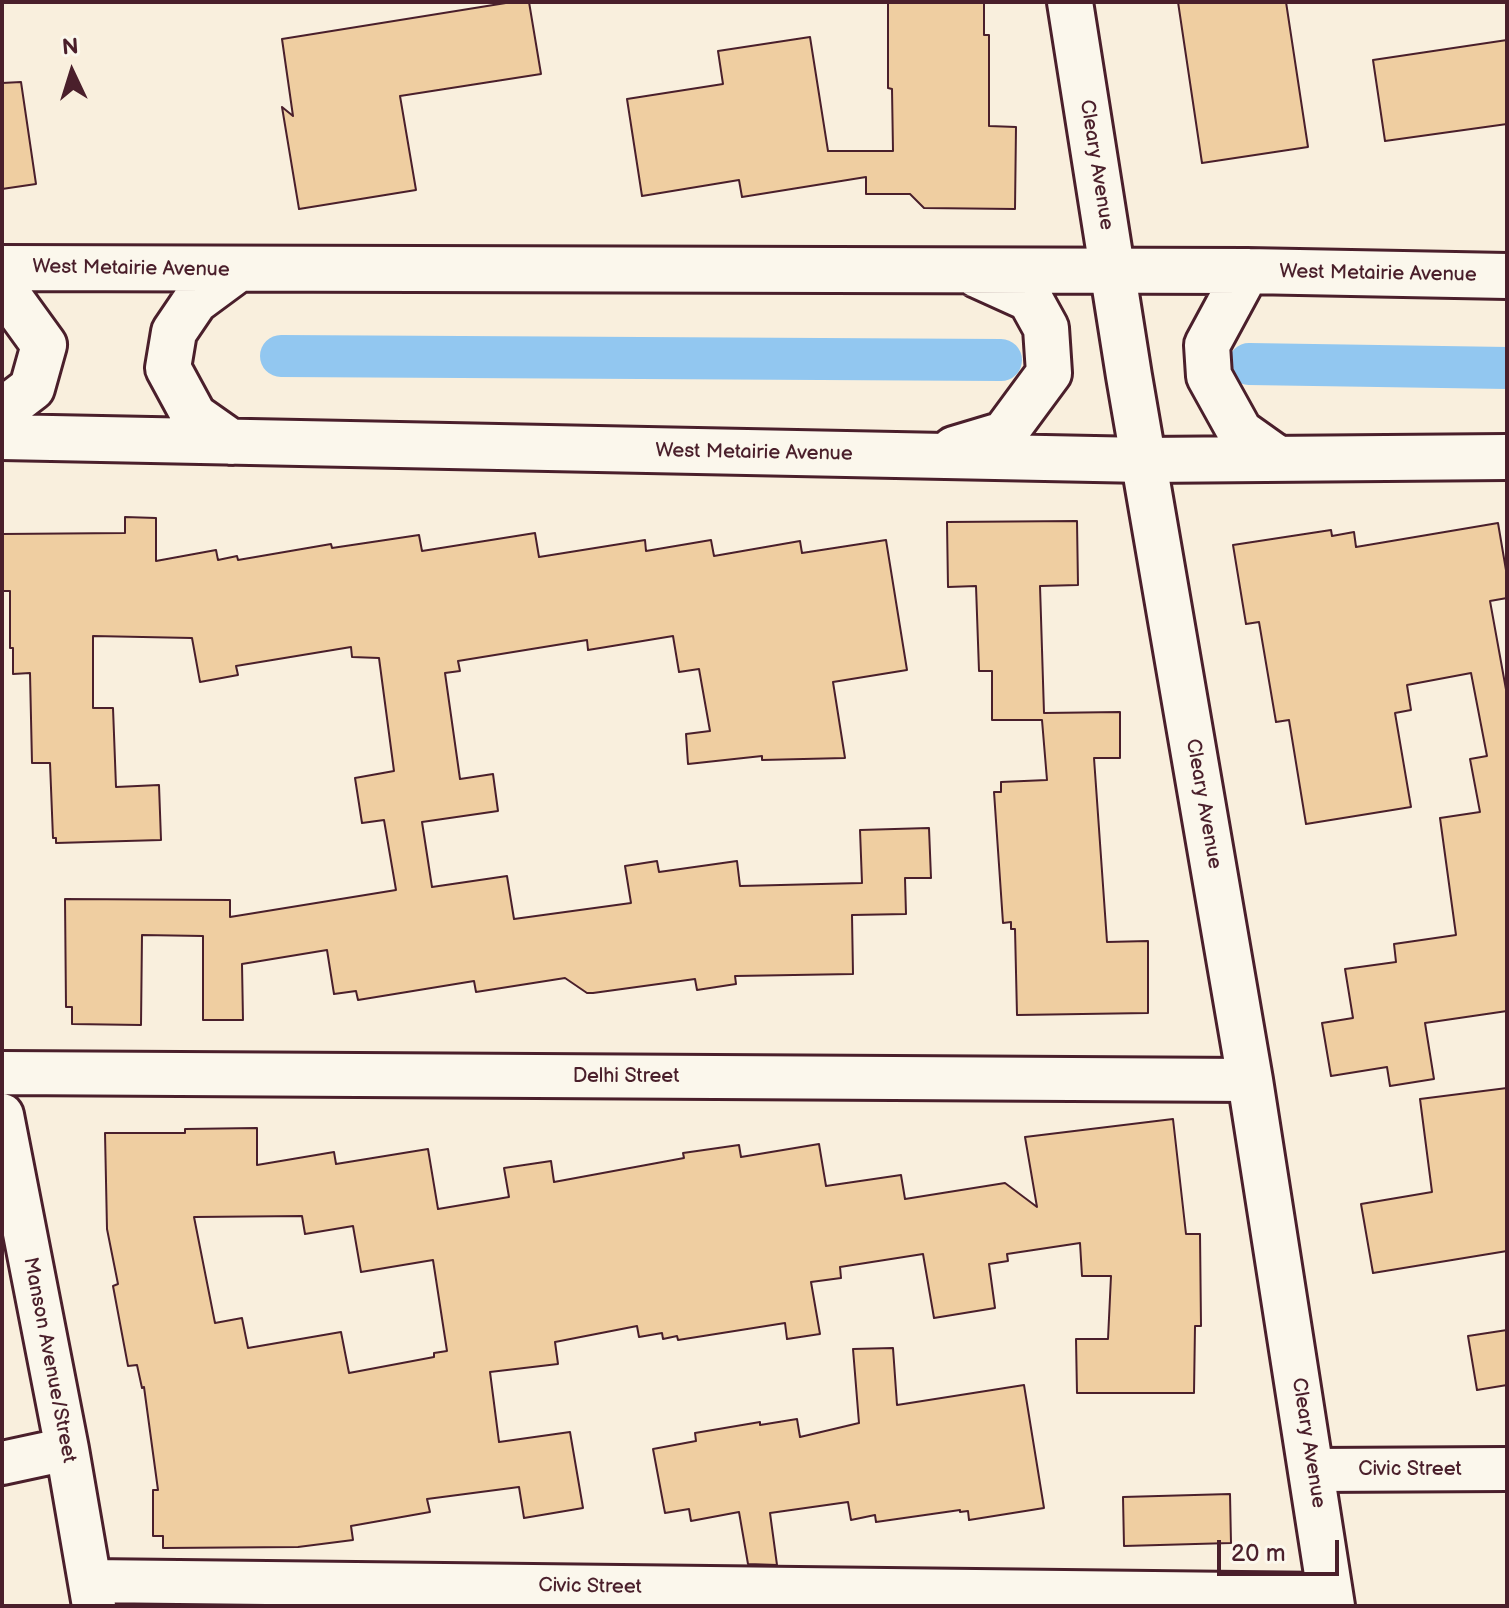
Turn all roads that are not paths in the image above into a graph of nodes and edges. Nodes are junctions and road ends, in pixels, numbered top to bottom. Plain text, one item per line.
1 (1070, 2) edge
2 (2, 268) edge
3 (237, 270) junction
4 (970, 271) junction
5 (1113, 271) junction
6 (1247, 271) junction
7 (1507, 276) edge
8 (2, 294) edge
9 (2, 411) edge
10 (2, 437) edge
11 (231, 442) junction
12 (929, 456) junction
13 (1507, 457) edge
14 (1278, 459) junction
15 (1144, 460) junction
16 (2, 1073) edge
17 (1250, 1080) junction
18 (2, 1115) edge
19 (67, 1449) junction
20 (2, 1463) edge
21 (1507, 1469) edge
22 (1313, 1470) junction
23 (92, 1594) edge
24 (1331, 1601) edge

1 - 5 main road, Cleary Avenue
2 - 3 main road, West Metairie Avenue
3 - 4 main road, West Metairie Avenue
3 - 11 main road
4 - 5 main road, West Metairie Avenue
4 - 12 main road
5 - 6 main road, West Metairie Avenue
5 - 15 main road, Cleary Avenue
6 - 7 main road, West Metairie Avenue
6 - 14 main road
8 - 9 main road
10 - 11 main road, West Metairie Avenue
11 - 12 main road, West Metairie Avenue
12 - 15 main road, West Metairie Avenue
13 - 14 main road, West Metairie Avenue
14 - 15 main road, West Metairie Avenue
15 - 17 main road, Cleary Avenue
16 - 17 street, Delhi Street
17 - 22 main road, Cleary Avenue
18 - 19 street, Manson Avenue/Street
19 - 20 street
19 - 23 street, Manson Avenue/Street
21 - 22 street, Civic Street
22 - 24 main road, Cleary Avenue
23 - 24 street, Civic Street

